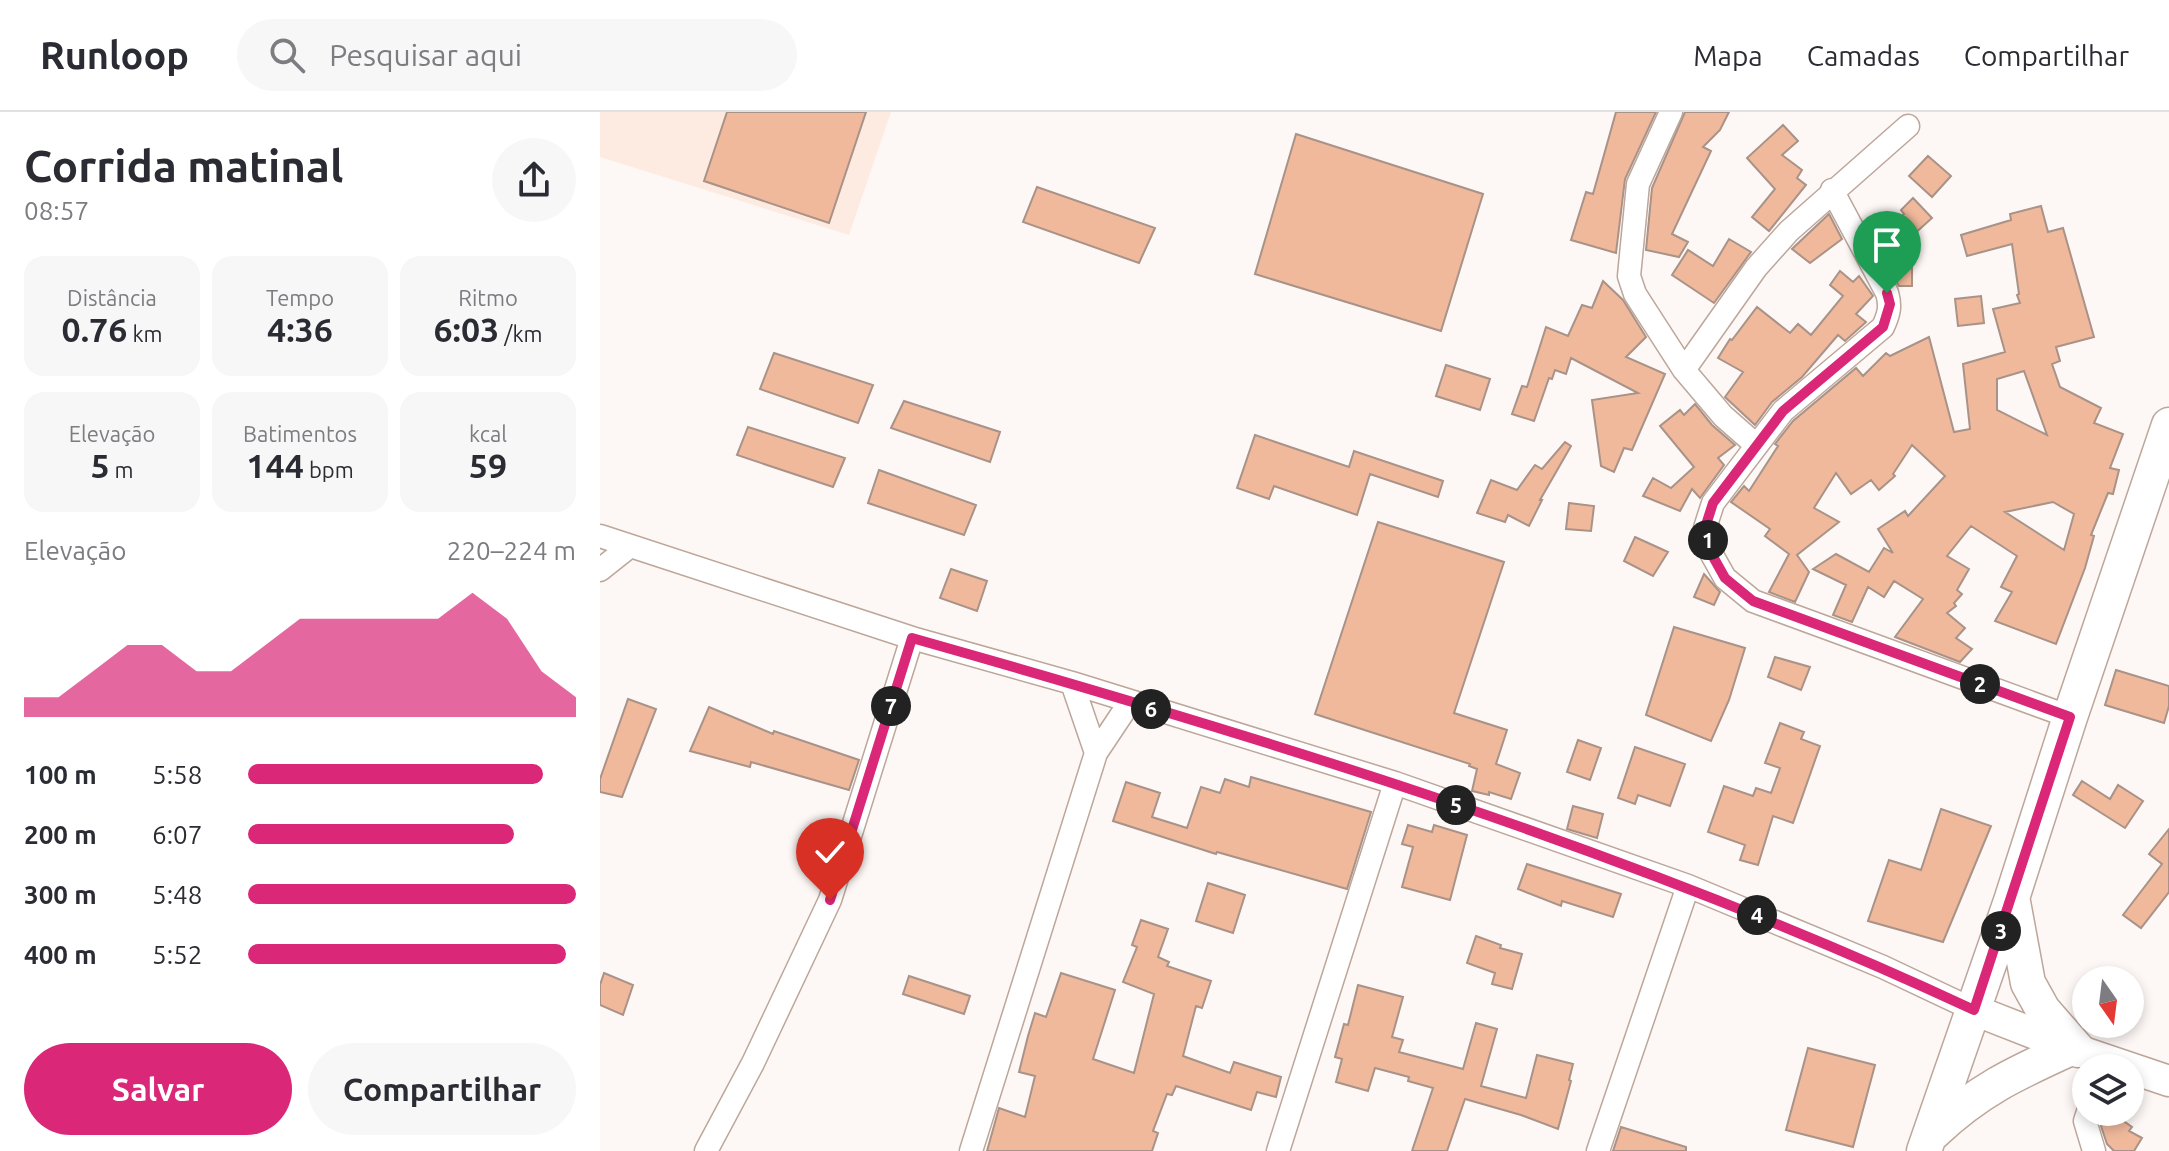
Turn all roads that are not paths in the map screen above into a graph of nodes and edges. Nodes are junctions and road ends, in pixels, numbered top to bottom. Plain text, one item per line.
1 (1671, 112) edge
2 (1908, 126) dead end
3 (1832, 190) junction
4 (1684, 370) junction
5 (2169, 425) edge
6 (1756, 445) junction
7 (600, 536) edge
8 (629, 547) junction
9 (600, 570) edge
10 (912, 638) junction
11 (1072, 683) junction
12 (1130, 702) junction
13 (2070, 717) junction
14 (1096, 753) junction
15 (1395, 783) junction
16 (1688, 886) junction
17 (2012, 898) junction
18 (1974, 1010) junction
19 (2086, 1054) edge
20 (2089, 1054) edge
21 (2072, 1062) edge
22 (2144, 1073) edge
23 (2169, 1081) edge
24 (2086, 1126) edge
25 (1927, 1143) edge
26 (706, 1151) edge
27 (971, 1151) edge
28 (1278, 1151) edge
29 (1598, 1151) edge
30 (2094, 1151) edge

1 - 4 street
2 - 3 street
3 - 4 street
3 - 6 street
4 - 6 street
5 - 13 main road
6 - 13 street
7 - 8 street
8 - 9 street
8 - 10 street
10 - 11 street
10 - 26 street
11 - 12 street
11 - 14 street
12 - 14 street
12 - 15 street
13 - 17 main road
14 - 27 street
15 - 16 street
15 - 28 street
16 - 18 street
16 - 29 street
17 - 18 main road
17 - 20 main road
18 - 19 main road
18 - 25 main road
21 - 25 main road
22 - 23 main road
24 - 30 street

